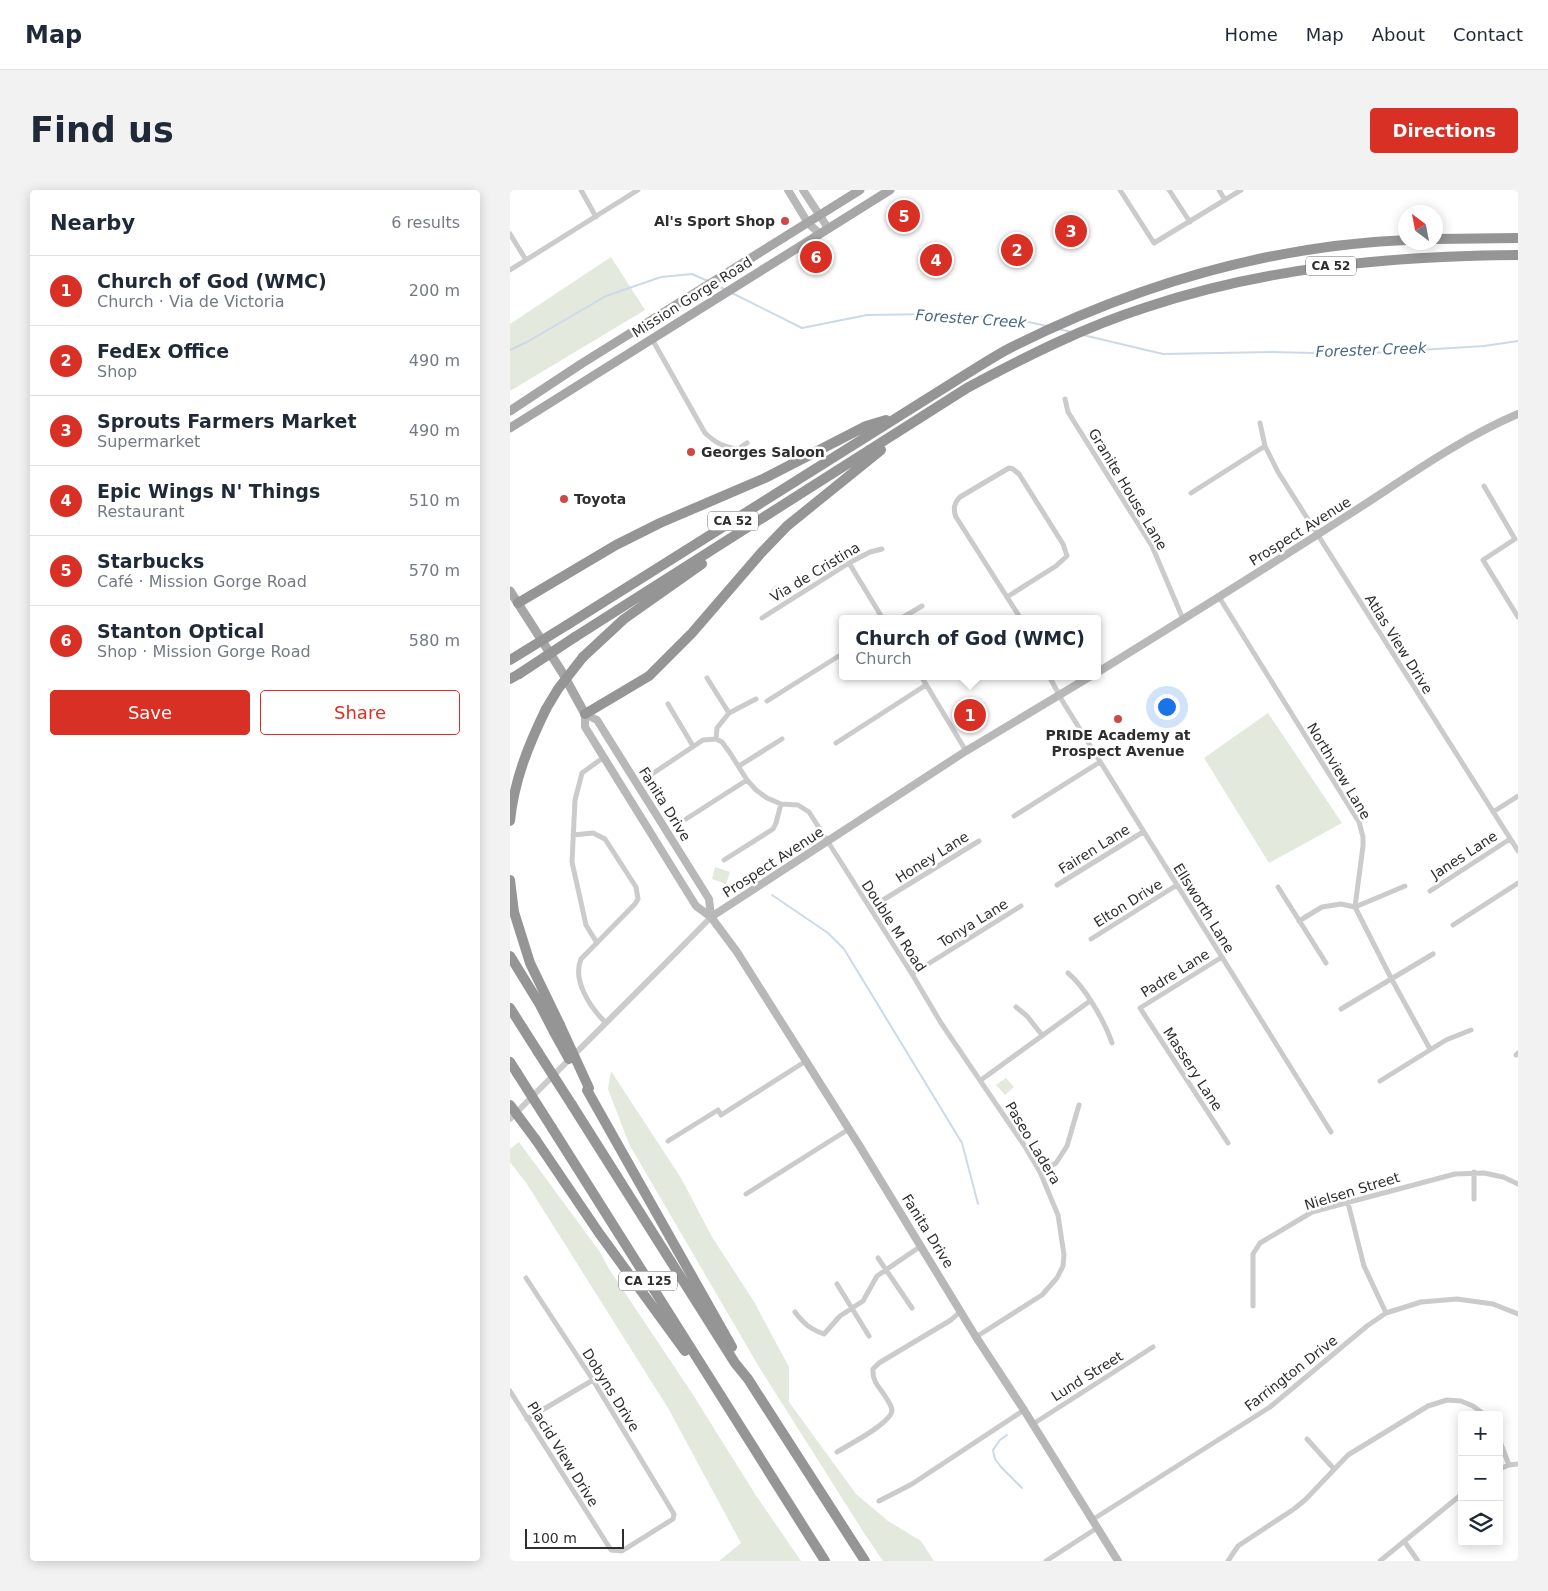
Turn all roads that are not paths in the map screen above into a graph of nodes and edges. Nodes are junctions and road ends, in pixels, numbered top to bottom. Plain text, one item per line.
1 (581, 190) edge
2 (638, 190) edge
3 (788, 190) edge
4 (803, 190) edge
5 (860, 190) edge
6 (890, 190) edge
7 (1120, 190) edge
8 (1169, 190) edge
9 (1219, 190) edge
10 (1241, 190) edge
11 (1225, 200) junction
12 (820, 216) junction
13 (596, 217) junction
14 (1190, 222) junction
15 (808, 223) junction
16 (828, 228) junction
17 (1518, 233) edge
18 (510, 234) edge
19 (820, 234) junction
20 (1518, 238) edge
21 (1443, 239) edge
22 (1463, 239) junction
23 (1398, 241) edge
24 (1518, 255) edge
25 (526, 260) junction
26 (510, 270) edge
27 (651, 338) junction
28 (1065, 399) dead end
29 (510, 411) edge
30 (1518, 414) edge
31 (899, 416) junction
32 (915, 421) junction
33 (1260, 423) dead end
34 (510, 428) edge
35 (747, 443) dead end
36 (1265, 446) junction
37 (1484, 486) dead end
38 (812, 487) junction
39 (1191, 493) dead end
40 (1317, 535) junction
41 (882, 549) dead end
42 (848, 563) junction
43 (510, 591) edge
44 (1007, 597) junction
45 (1219, 597) junction
46 (518, 603) junction
47 (922, 606) dead end
48 (880, 615) edge
49 (907, 615) edge
50 (1018, 615) edge
51 (1518, 616) edge
52 (762, 618) dead end
53 (1183, 619) junction
54 (839, 656) edge
55 (510, 660) edge
56 (1101, 670) edge
57 (514, 676) edge
58 (707, 678) dead end
59 (922, 680) edge
60 (1051, 680) edge
61 (1084, 680) edge
62 (926, 686) junction
63 (1059, 695) junction
64 (756, 699) dead end
65 (767, 702) dead end
66 (668, 704) dead end
67 (729, 713) junction
68 (585, 714) junction
69 (716, 739) junction
70 (782, 739) dead end
71 (836, 743) dead end
72 (693, 746) junction
73 (966, 751) junction
74 (604, 757) junction
75 (1100, 762) junction
76 (739, 766) junction
77 (646, 778) dead end
78 (747, 780) junction
79 (1518, 796) edge
80 (781, 804) junction
81 (1493, 812) junction
82 (1014, 816) dead end
83 (686, 819) dead end
84 (510, 822) edge
85 (1143, 832) junction
86 (573, 835) junction
87 (1510, 839) junction
88 (979, 841) dead end
89 (828, 842) junction
90 (1518, 851) edge
91 (724, 860) dead end
92 (510, 880) edge
93 (1518, 883) edge
94 (1057, 885) dead end
95 (1177, 885) junction
96 (1405, 886) dead end
97 (1278, 887) dead end
98 (1430, 891) dead end
99 (1021, 906) dead end
100 (1355, 906) junction
101 (870, 908) junction
102 (711, 917) junction
103 (1299, 920) junction
104 (1453, 925) dead end
105 (1091, 940) dead end
106 (597, 943) junction
107 (1434, 954) dead end
108 (510, 956) edge
109 (1222, 957) junction
110 (1326, 962) dead end
111 (1068, 973) dead end
112 (912, 974) junction
113 (1391, 978) junction
114 (1090, 1001) junction
115 (1016, 1007) dead end
116 (510, 1008) edge
117 (1140, 1008) joint
118 (1341, 1010) dead end
119 (605, 1022) junction
120 (941, 1023) joint
121 (1471, 1030) dead end
122 (1042, 1035) junction
123 (1112, 1043) dead end
124 (1430, 1049) junction
125 (806, 1061) junction
126 (510, 1062) edge
127 (981, 1080) junction
128 (1380, 1081) dead end
129 (588, 1089) junction
130 (510, 1105) edge
131 (1079, 1105) dead end
132 (510, 1119) edge
133 (849, 1129) junction
134 (1331, 1132) dead end
135 (668, 1141) dead end
136 (1228, 1143) dead end
137 (1040, 1172) junction
138 (1474, 1172) junction
139 (1518, 1184) edge
140 (746, 1194) dead end
141 (1474, 1199) dead end
142 (1348, 1203) junction
143 (921, 1246) junction
144 (878, 1258) dead end
145 (886, 1270) junction
146 (526, 1278) dead end
147 (837, 1284) dead end
148 (1253, 1306) dead end
149 (853, 1308) junction
150 (912, 1308) dead end
151 (961, 1311) junction
152 (795, 1312) dead end
153 (1386, 1313) junction
154 (1518, 1314) edge
155 (869, 1336) dead end
156 (976, 1337) junction
157 (1153, 1347) dead end
158 (748, 1379) junction
159 (593, 1380) junction
160 (510, 1391) edge
161 (1024, 1410) junction
162 (1480, 1411) edge
163 (527, 1419) junction
164 (1033, 1424) junction
165 (744, 1433) junction
166 (1307, 1439) dead end
167 (1503, 1449) edge
168 (837, 1452) dead end
169 (1518, 1464) edge
170 (1509, 1465) junction
171 (1503, 1467) edge
172 (1334, 1470) junction
173 (1458, 1497) edge
174 (879, 1502) dead end
175 (1092, 1520) junction
176 (1097, 1528) junction
177 (1404, 1541) junction
178 (615, 1551) joint
179 (825, 1561) edge
180 (864, 1561) edge
181 (1046, 1561) edge
182 (1118, 1561) edge
183 (1228, 1561) edge
184 (1380, 1561) edge
185 (1418, 1561) edge

1 - 13 street
2 - 13 street
3 - 15 main road
4 - 12 main road
5 - 12 main road, Mission Gorge Road
6 - 16 main road, Mission Gorge Road
7 - 14 street
8 - 14 street
9 - 11 street
10 - 11 street
11 - 14 street
12 - 15 main road, Mission Gorge Road
12 - 16 main road
13 - 25 street
15 - 19 main road
15 - 29 main road, Mission Gorge Road
16 - 19 main road, Mission Gorge Road
17 - 22 highway
18 - 25 street
19 - 27 main road, Mission Gorge Road
20 - 22 highway
21 - 22 highway
23 - 31 highway, CA 52
24 - 32 highway, CA 52
25 - 26 street
27 - 34 main road, Mission Gorge Road
27 - 35 street
28 - 53 street, Granite House Lane
30 - 40 main road, Prospect Avenue
31 - 46 highway
31 - 55 highway, CA 52, bridge
32 - 38 highway, CA 52
32 - 68 highway
33 - 36 street, Atlas View Drive
36 - 39 street
36 - 40 street, Atlas View Drive
37 - 51 street
38 - 57 highway, CA 52, bridge
38 - 84 highway, bridge
40 - 45 main road, Prospect Avenue
40 - 81 street, Atlas View Drive
41 - 42 street, Via de Cristina
42 - 48 street
42 - 52 street, Via de Cristina
43 - 46 main road, Fanita Drive
44 - 44 street
44 - 50 street
45 - 53 main road, Prospect Avenue
45 - 100 street, Northview Lane
46 - 68 main road, Fanita Drive
47 - 49 street
53 - 56 main road, Prospect Avenue
54 - 65 street
58 - 67 street
59 - 62 street
60 - 63 street, Ellsworth Lane
61 - 63 main road, Prospect Avenue
62 - 71 street
62 - 73 street
63 - 73 main road, Prospect Avenue
63 - 75 street, Ellsworth Lane
64 - 67 street
66 - 72 street
67 - 69 street
68 - 74 main road, Fanita Drive
68 - 102 main road, Fanita Drive
69 - 72 street
69 - 76 street, Double M Road
70 - 76 street
72 - 77 street
73 - 89 main road, Prospect Avenue
74 - 86 street
74 - 102 main road, Fanita Drive
75 - 82 street
75 - 85 street, Ellsworth Lane
76 - 78 street, Double M Road
78 - 80 street, Double M Road
78 - 83 street
79 - 81 street
80 - 89 street, Double M Road
80 - 91 street
81 - 87 street, Atlas View Drive
85 - 94 street, Fairen Lane
85 - 95 street, Ellsworth Lane
86 - 106 street
86 - 106 street
87 - 90 street, Atlas View Drive
87 - 98 street, Janes Lane
88 - 101 street, Honey Lane
89 - 101 street, Double M Road
89 - 102 main road, Prospect Avenue
92 - 129 highway, bridge
93 - 104 street
95 - 105 street, Elton Drive
95 - 109 street, Ellsworth Lane
96 - 100 street
97 - 103 street
99 - 112 street, Tonya Lane
100 - 103 street
100 - 113 street
101 - 112 street, Double M Road
102 - 119 street, Prospect Avenue
102 - 125 main road, Fanita Drive
103 - 110 street
106 - 119 street
107 - 113 street
108 - 129 highway, bridge
109 - 117 street, Padre Lane
109 - 134 street, Ellsworth Lane
111 - 114 street
112 - 120 street, Double M Road
113 - 118 street
113 - 124 street
114 - 122 street
114 - 123 street
115 - 122 street
116 - 158 highway, CA 125, bridge
117 - 136 street, Massery Lane
119 - 132 street, Prospect Avenue
120 - 127 street, Paseo Ladera
121 - 124 street
122 - 127 street
124 - 128 street
125 - 133 main road, Fanita Drive
125 - 135 street
126 - 165 highway, CA 125, bridge
127 - 137 street, Paseo Ladera
129 - 158 highway
130 - 165 highway, bridge
131 - 137 street
133 - 140 street
133 - 143 main road, Fanita Drive
137 - 156 street, Paseo Ladera
138 - 139 street, Nielsen Street
138 - 141 street
138 - 142 street, Nielsen Street
142 - 148 street, Nielsen Street
142 - 153 street
143 - 145 street
143 - 151 main road, Fanita Drive
144 - 145 street
145 - 149 street
145 - 150 street
146 - 159 street, Dobyns Drive
147 - 149 street
149 - 152 street
149 - 155 street
151 - 156 main road, Fanita Drive
151 - 168 street
153 - 154 street, Farrington Drive
153 - 175 street, Farrington Drive
156 - 161 main road, Fanita Drive
157 - 164 street, Lund Street
158 - 180 highway, CA 125
159 - 163 street
159 - 178 street, Dobyns Drive
160 - 163 street, Placid View Drive
161 - 164 main road, Fanita Drive
161 - 174 street
162 - 172 street
163 - 178 street, Placid View Drive
164 - 175 main road, Fanita Drive
165 - 179 highway, CA 125
166 - 172 street
167 - 170 street
169 - 170 street
170 - 171 street
172 - 183 street
173 - 177 street
175 - 176 main road, Fanita Drive
176 - 181 street
176 - 182 main road, Fanita Drive
177 - 184 street
177 - 185 street

